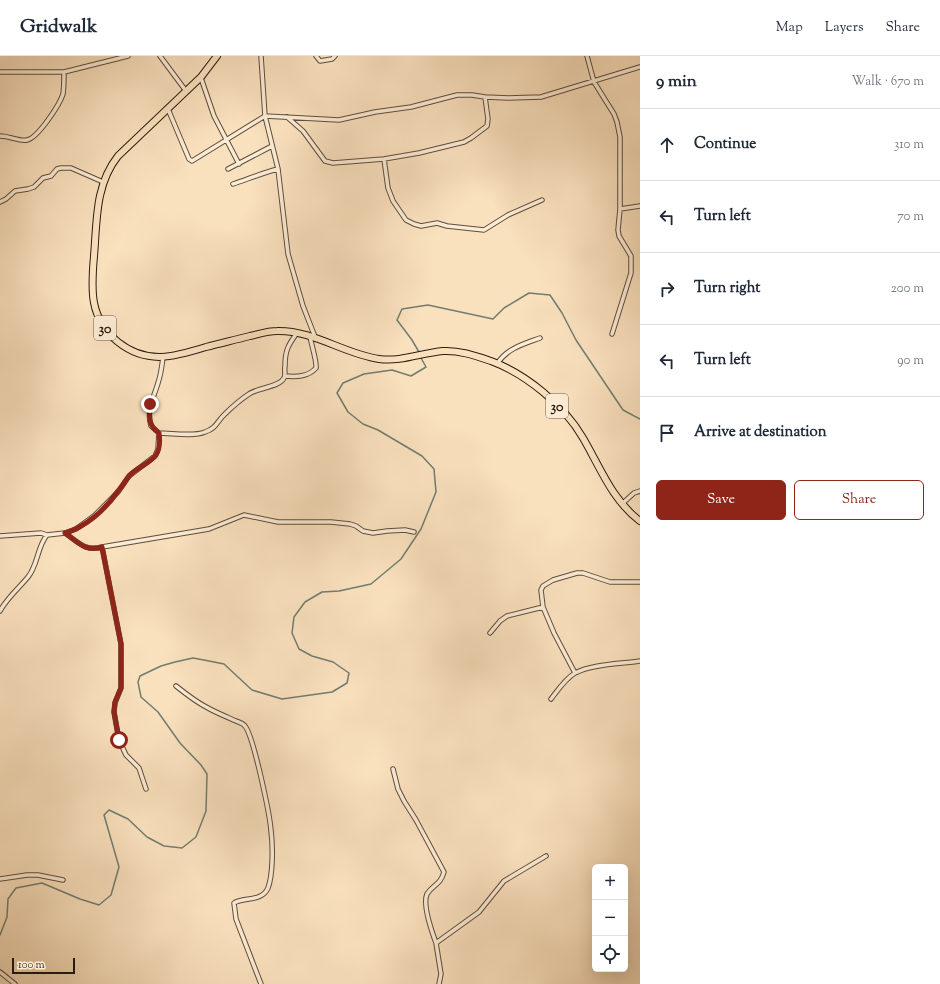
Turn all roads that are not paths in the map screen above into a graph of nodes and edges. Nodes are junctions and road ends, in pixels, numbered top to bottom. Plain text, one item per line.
1 (128, 56) edge
2 (160, 56) edge
3 (217, 56) edge
4 (261, 56) edge
5 (316, 56) edge
6 (335, 56) edge
7 (587, 56) edge
8 (640, 67) edge
9 (0, 72) edge
10 (64, 72) junction
11 (201, 77) junction
12 (594, 82) junction
13 (186, 91) junction
14 (485, 97) junction
15 (168, 108) junction
16 (265, 116) junction
17 (287, 117) junction
18 (0, 136) edge
19 (225, 140) junction
20 (272, 146) junction
21 (384, 159) junction
22 (239, 164) junction
23 (228, 169) dead end
24 (278, 169) junction
25 (103, 182) junction
26 (233, 184) dead end
27 (542, 200) dead end
28 (1, 201) edge
29 (640, 206) edge
30 (620, 209) junction
31 (297, 333) junction
32 (612, 334) dead end
33 (313, 337) junction
34 (540, 338) dead end
35 (163, 357) junction
36 (497, 364) junction
37 (285, 376) junction
38 (159, 433) junction
39 (640, 491) edge
40 (622, 503) junction
41 (640, 521) edge
42 (414, 532) dead end
43 (65, 533) junction
44 (47, 535) junction
45 (0, 536) edge
46 (102, 547) junction
47 (640, 582) edge
48 (543, 608) junction
49 (0, 610) edge
50 (490, 632) dead end
51 (640, 661) edge
52 (575, 674) junction
53 (176, 686) dead end
54 (551, 699) dead end
55 (393, 769) dead end
56 (146, 789) dead end
57 (546, 856) dead end
58 (0, 879) edge
59 (63, 880) dead end
60 (436, 943) junction
61 (0, 972) edge
62 (15, 984) edge
63 (261, 984) edge
64 (438, 984) edge

1 - 10 street
2 - 13 street
3 - 11 highway, 30
4 - 16 street
5 - 6 street
7 - 12 street
8 - 12 street
9 - 10 street
10 - 18 street
11 - 13 highway, 30
11 - 19 street
12 - 14 street
12 - 30 street
13 - 15 highway, 30
14 - 17 street
14 - 21 street
15 - 19 street
15 - 25 highway, 30
16 - 17 street
16 - 19 street
16 - 20 street
17 - 21 street
19 - 22 street
20 - 22 street
20 - 24 street
21 - 27 street
22 - 23 street
24 - 26 street
24 - 33 street
25 - 28 street
25 - 35 highway, 30
29 - 30 street
30 - 32 street
31 - 33 highway, 30
31 - 35 highway, 30
31 - 37 street
33 - 36 highway, 30
33 - 37 street
34 - 36 street
35 - 38 street
36 - 40 highway, 30
37 - 38 street
38 - 43 street
39 - 40 street
40 - 41 highway, 30
42 - 46 street
43 - 44 street
43 - 46 street
44 - 45 street
44 - 49 street
46 - 56 street
47 - 48 street
48 - 50 street
48 - 52 street
51 - 52 street
52 - 54 street
53 - 63 street
55 - 60 street
57 - 60 street
58 - 59 street
60 - 64 street
61 - 62 street

